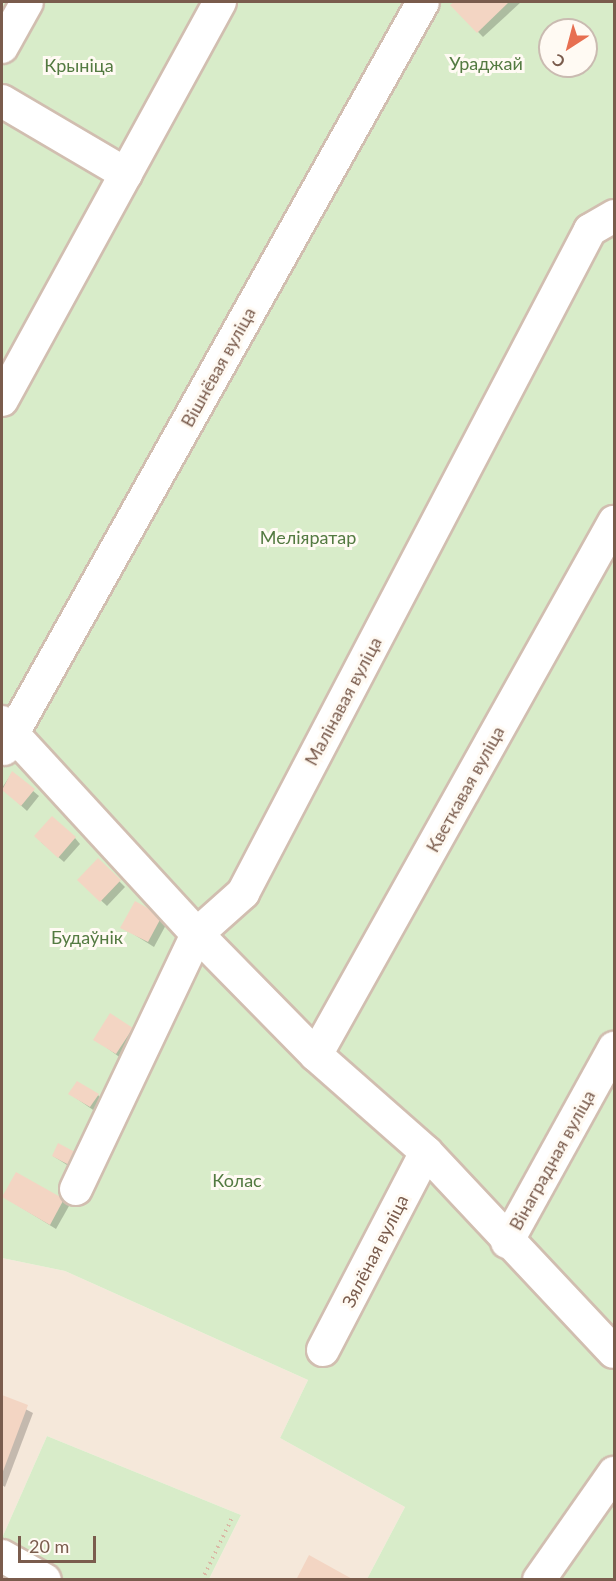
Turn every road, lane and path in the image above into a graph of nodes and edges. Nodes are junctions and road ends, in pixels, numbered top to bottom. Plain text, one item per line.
1 (27, 2) edge
2 (220, 2) edge
3 (423, 2) edge
4 (2, 47) edge
5 (2, 101) edge
6 (126, 174) junction
7 (615, 216) edge
8 (2, 400) edge
9 (615, 522) edge
10 (5, 736) edge
11 (197, 934) junction
12 (615, 1048) edge
13 (316, 1056) junction
14 (426, 1152) junction
15 (76, 1189) dead end
16 (507, 1242) junction
17 (323, 1350) dead end
18 (615, 1352) edge
19 (615, 1473) edge
20 (232, 1518) dead end
21 (2, 1556) edge
22 (45, 1580) edge
23 (202, 1580) edge
24 (539, 1580) edge

1 - 4 street
2 - 6 street
3 - 10 street, Вішнёвая вуліца
5 - 6 street
6 - 8 street
7 - 11 street, Малінавая вуліца
9 - 13 street, Кветкавая вуліца
10 - 11 street
11 - 13 street
11 - 15 street, Малінавая вуліца
12 - 16 street, Вінаградная вуліца
13 - 14 street
14 - 16 street
14 - 17 street, Зялёная вуліца
16 - 18 street
19 - 24 street
20 - 23 path
21 - 22 street

